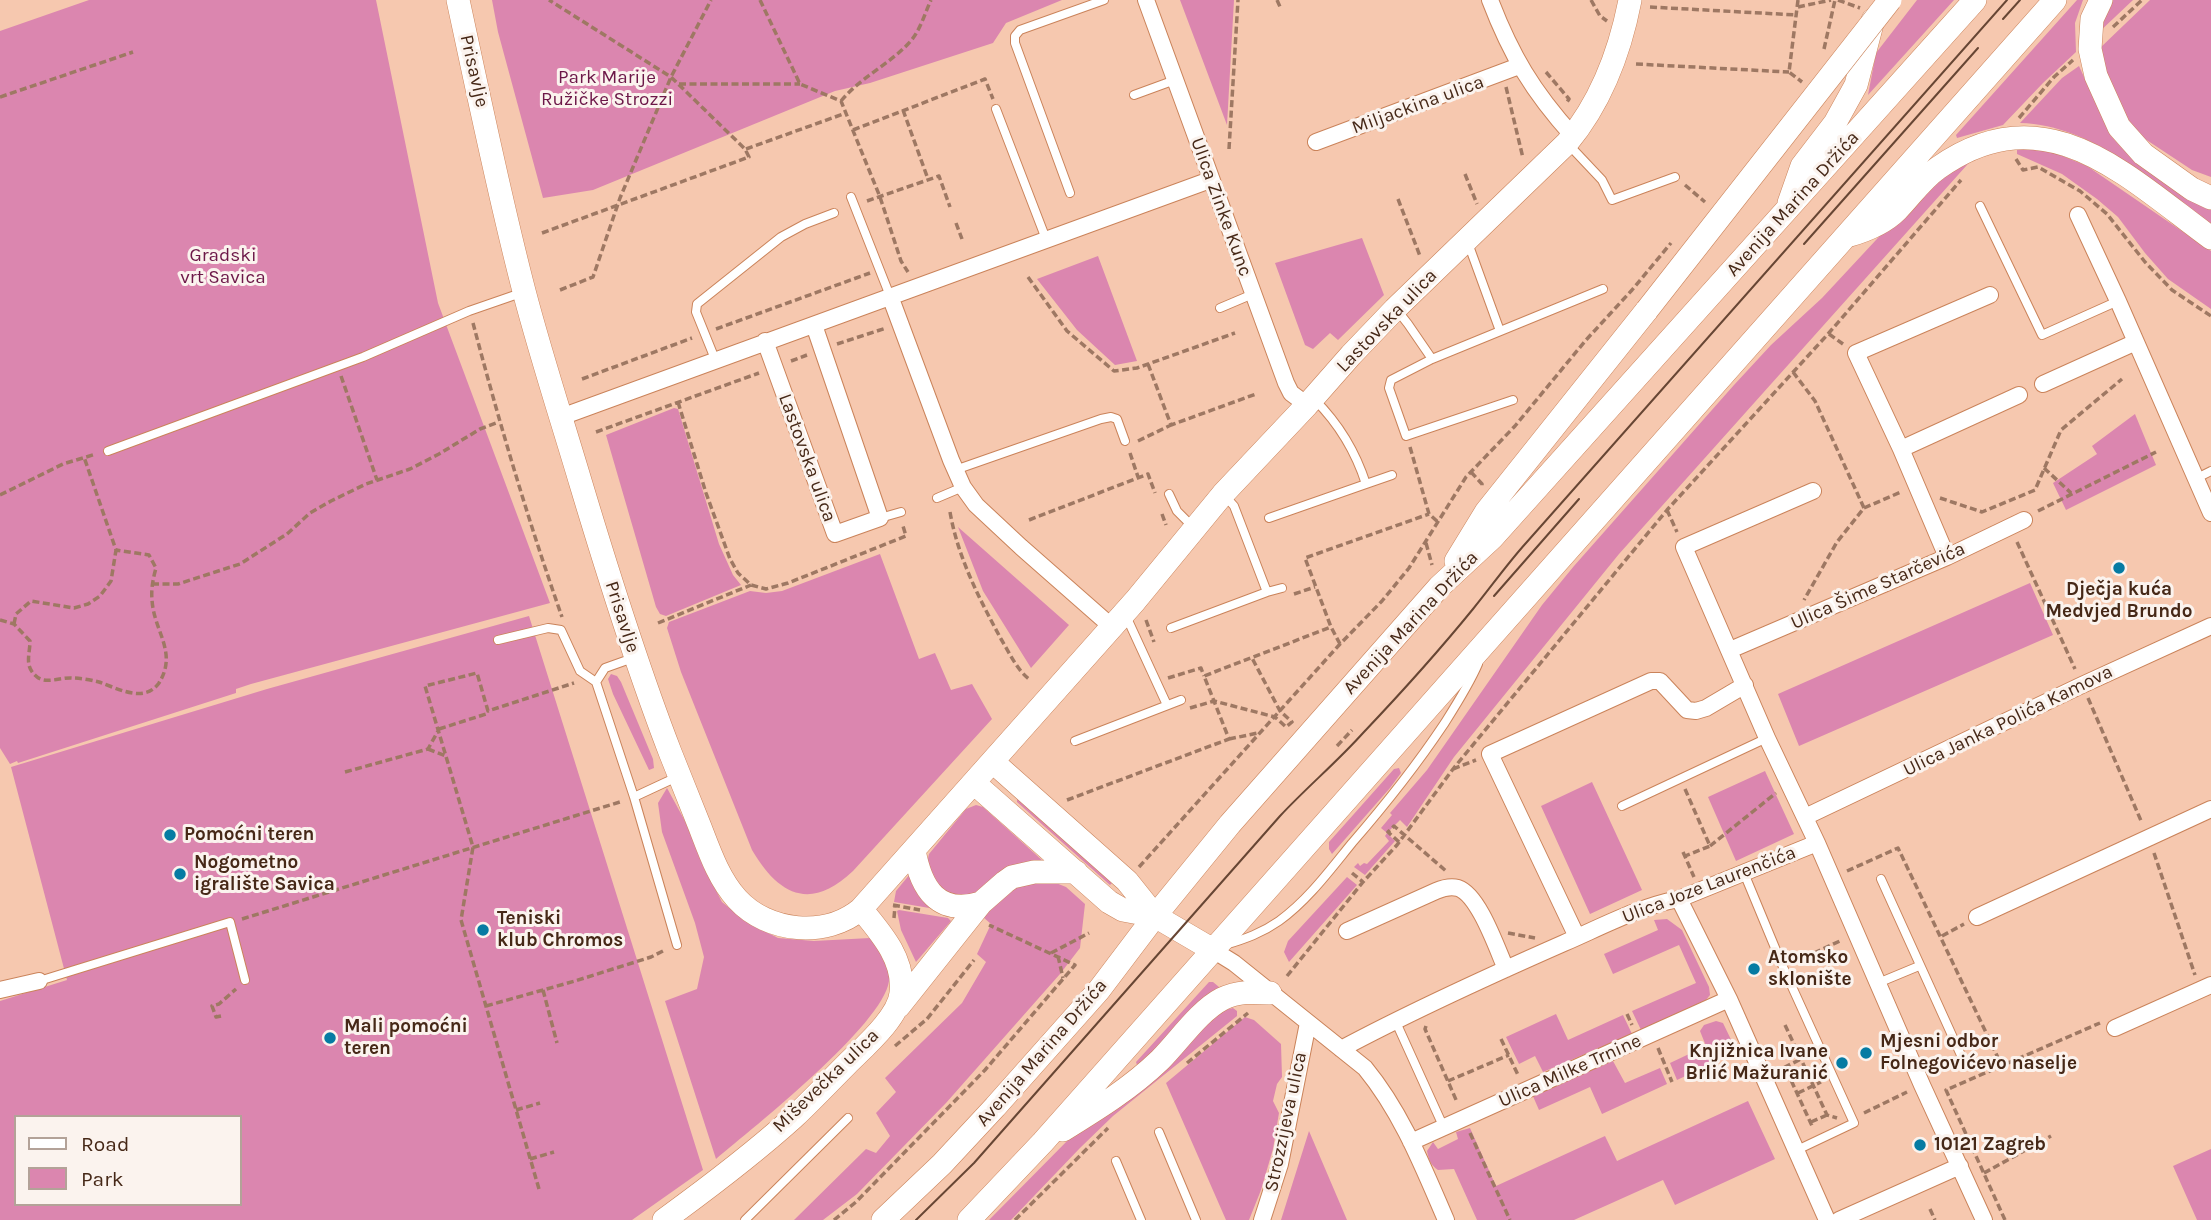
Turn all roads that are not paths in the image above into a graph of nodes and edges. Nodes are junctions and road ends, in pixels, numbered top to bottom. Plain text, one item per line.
1 (458, 0) edge
2 (1104, 0) edge
3 (1146, 0) edge
4 (1490, 0) edge
5 (1891, 0) edge
6 (1975, 0) edge
7 (2055, 0) edge
8 (2101, 0) edge
9 (1640, 3) edge
10 (1868, 4) edge
11 (1519, 66) junction
12 (1175, 80) junction
13 (1134, 95) dead end
14 (996, 109) road end
15 (1570, 139) junction
16 (1316, 142) dead end
17 (1675, 177) road end
18 (1210, 180) junction
19 (1070, 193) dead end
20 (851, 197) dead end
21 (2211, 198) edge
22 (1980, 206) dead end
23 (1787, 211) junction
24 (834, 213) dead end
25 (2078, 215) dead end
26 (1847, 236) junction
27 (2211, 238) edge
28 (1046, 239) junction
29 (1467, 240) junction
30 (1603, 289) dead end
31 (524, 292) junction
32 (1253, 294) junction
33 (1990, 295) dead end
34 (890, 296) junction
35 (2119, 301) junction
36 (1220, 308) dead end
37 (1395, 309) junction
38 (814, 325) junction
39 (1500, 331) junction
40 (765, 341) junction
41 (2136, 342) junction
42 (715, 359) junction
43 (1432, 359) junction
44 (2043, 384) dead end
45 (2018, 396) dead end
46 (1513, 400) dead end
47 (1310, 402) junction
48 (561, 417) junction
49 (1126, 443) road end
50 (1901, 449) junction
51 (108, 451) road end
52 (955, 470) junction
53 (1392, 475) dead end
54 (2204, 475) edge
55 (1366, 484) junction
56 (963, 488) junction
57 (1813, 491) dead end
58 (1168, 494) dead end
59 (1223, 494) junction
60 (937, 498) dead end
61 (2211, 513) edge
62 (901, 516) road end
63 (880, 518) junction
64 (1269, 518) dead end
65 (2024, 520) road end
66 (1194, 528) junction
67 (1947, 557) junction
68 (1439, 587) junction
69 (1268, 592) junction
70 (1283, 592) road end
71 (1126, 617) junction
72 (2211, 626) edge
73 (1171, 628) dead end
74 (498, 640) dead end
75 (1486, 642) junction
76 (1730, 650) junction
77 (635, 658) junction
78 (592, 679) junction
79 (1745, 685) junction
80 (1181, 700) dead end
81 (1167, 705) junction
82 (1768, 738) junction
83 (1075, 741) dead end
84 (993, 762) junction
85 (680, 776) junction
86 (974, 783) junction
87 (634, 797) junction
88 (1622, 806) dead end
89 (2211, 809) edge
90 (1805, 817) junction
91 (1817, 843) junction
92 (914, 850) junction
93 (1076, 872) junction
94 (1744, 873) junction
95 (1881, 878) dead end
96 (1679, 898) junction
97 (860, 909) junction
98 (980, 912) junction
99 (1155, 916) junction
100 (1977, 917) road end
101 (1347, 931) dead end
102 (1577, 937) junction
103 (677, 945) road end
104 (1213, 950) junction
105 (1919, 966) junction
106 (1506, 969) junction
107 (245, 980) road end
108 (39, 981) joint
109 (1878, 983) junction
110 (2204, 983) edge
111 (0, 990) edge
112 (1270, 993) junction
113 (1729, 999) junction
114 (895, 1011) junction
115 (1395, 1020) junction
116 (1308, 1023) junction
117 (2112, 1023) road end
118 (1341, 1049) junction
119 (1965, 1064) dead end
120 (848, 1118) dead end
121 (1444, 1128) junction
122 (1159, 1132) dead end
123 (1042, 1142) junction
124 (1411, 1142) junction
125 (1797, 1150) junction
126 (1116, 1161) dead end
127 (1960, 1166) junction
128 (664, 1220) edge
129 (745, 1220) edge
130 (883, 1220) edge
131 (969, 1220) edge
132 (1141, 1220) edge
133 (1196, 1220) edge
134 (1262, 1220) edge
135 (1446, 1220) edge
136 (1827, 1220) edge
137 (1839, 1220) edge
138 (1984, 1220) edge

1 - 31 main road, Prisavlje
2 - 19 lane
3 - 12 street, Ulica Zinke Kunc
4 - 11 street
5 - 68 main road, bridge
6 - 23 main road, Avenija Marina Držića
7 - 26 main road
8 - 21 main road
9 - 15 main road, Lastovska ulica
10 - 23 main road
11 - 15 street
11 - 16 street, Miljackina ulica
12 - 13 lane
12 - 18 street, Ulica Zinke Kunc
14 - 28 lane
15 - 17 lane
15 - 29 main road, Lastovska ulica
18 - 28 street
18 - 32 street, Ulica Zinke Kunc
20 - 34 lane
22 - 35 lane
23 - 68 main road, Avenija Marina Držića
24 - 42 lane
25 - 35 street
26 - 27 main road
26 - 75 main road
28 - 34 street
29 - 37 main road, Lastovska ulica
29 - 39 lane
30 - 39 lane
31 - 48 main road, Prisavlje
31 - 51 lane
32 - 36 lane
32 - 47 street, Ulica Zinke Kunc
33 - 50 street
34 - 38 street
34 - 52 street
35 - 41 street
37 - 43 lane
37 - 47 main road, Lastovska ulica
38 - 40 street
38 - 63 street
39 - 43 lane
40 - 42 street
40 - 63 street, Lastovska ulica
41 - 44 street
41 - 54 street
42 - 48 street
43 - 46 lane
45 - 50 street
47 - 55 lane
47 - 59 main road, Lastovska ulica
48 - 77 main road, Prisavlje
49 - 52 lane
50 - 67 street
52 - 56 street
53 - 55 lane
54 - 61 street
55 - 64 lane
56 - 60 lane
56 - 71 street
57 - 76 street
58 - 66 lane
59 - 66 main road, Lastovska ulica
59 - 69 lane
62 - 63 lane
65 - 67 street, Ulica Šime Starčevića
66 - 71 main road, Lastovska ulica
67 - 76 street, Ulica Šime Starčevića
68 - 99 main road, Avenija Marina Držića
69 - 70 lane
69 - 73 lane
71 - 81 lane
71 - 84 main road, Lastovska ulica
72 - 90 street, Ulica Janka Polića Kamova
74 - 78 lane
75 - 104 main road
75 - 104 lane
76 - 79 street
77 - 78 lane
77 - 85 main road, Prisavlje
78 - 87 lane
79 - 82 street
79 - 102 street
80 - 81 lane
81 - 83 lane
82 - 88 lane
82 - 90 street
84 - 86 main road, Prisavlje
84 - 99 main road
85 - 87 lane
85 - 97 main road, Prisavlje
86 - 92 main road, Prisavlje
86 - 93 main road
87 - 103 lane
89 - 100 street
90 - 91 street
91 - 94 street, Ulica Joze Laurenčića
91 - 109 street, Ulica Joze Laurenčića
92 - 97 main road, Prisavlje
92 - 98 main road
93 - 98 main road
93 - 99 main road
94 - 96 street, Ulica Joze Laurenčića
94 - 125 lane
95 - 105 lane
96 - 102 street, Ulica Joze Laurenčića
96 - 113 street
97 - 114 main road, Miševečka ulica
98 - 114 main road
99 - 104 main road
99 - 130 main road, Avenija Marina Držića
101 - 106 street
102 - 106 street, Ulica Joze Laurenčića
104 - 112 street
104 - 123 main road
105 - 109 lane
105 - 119 lane
106 - 115 street, Ulica Joze Laurenčića
107 - 108 lane
108 - 111 street
109 - 127 street, Ulica Joze Laurenčića
110 - 117 street
112 - 116 street
112 - 123 main road
113 - 121 street, Ulica Milke Trnine
113 - 125 street
114 - 128 main road, Miševečka ulica
115 - 118 street, Ulica Joze Laurenčića
115 - 121 lane
116 - 118 street
116 - 134 street, Strozzijeva ulica
118 - 124 street
120 - 129 lane
121 - 124 street, Ulica Milke Trnine
122 - 133 lane
123 - 131 main road
124 - 135 street
125 - 136 street
126 - 132 lane
127 - 137 street
127 - 138 street, Ulica Joze Laurenčića

